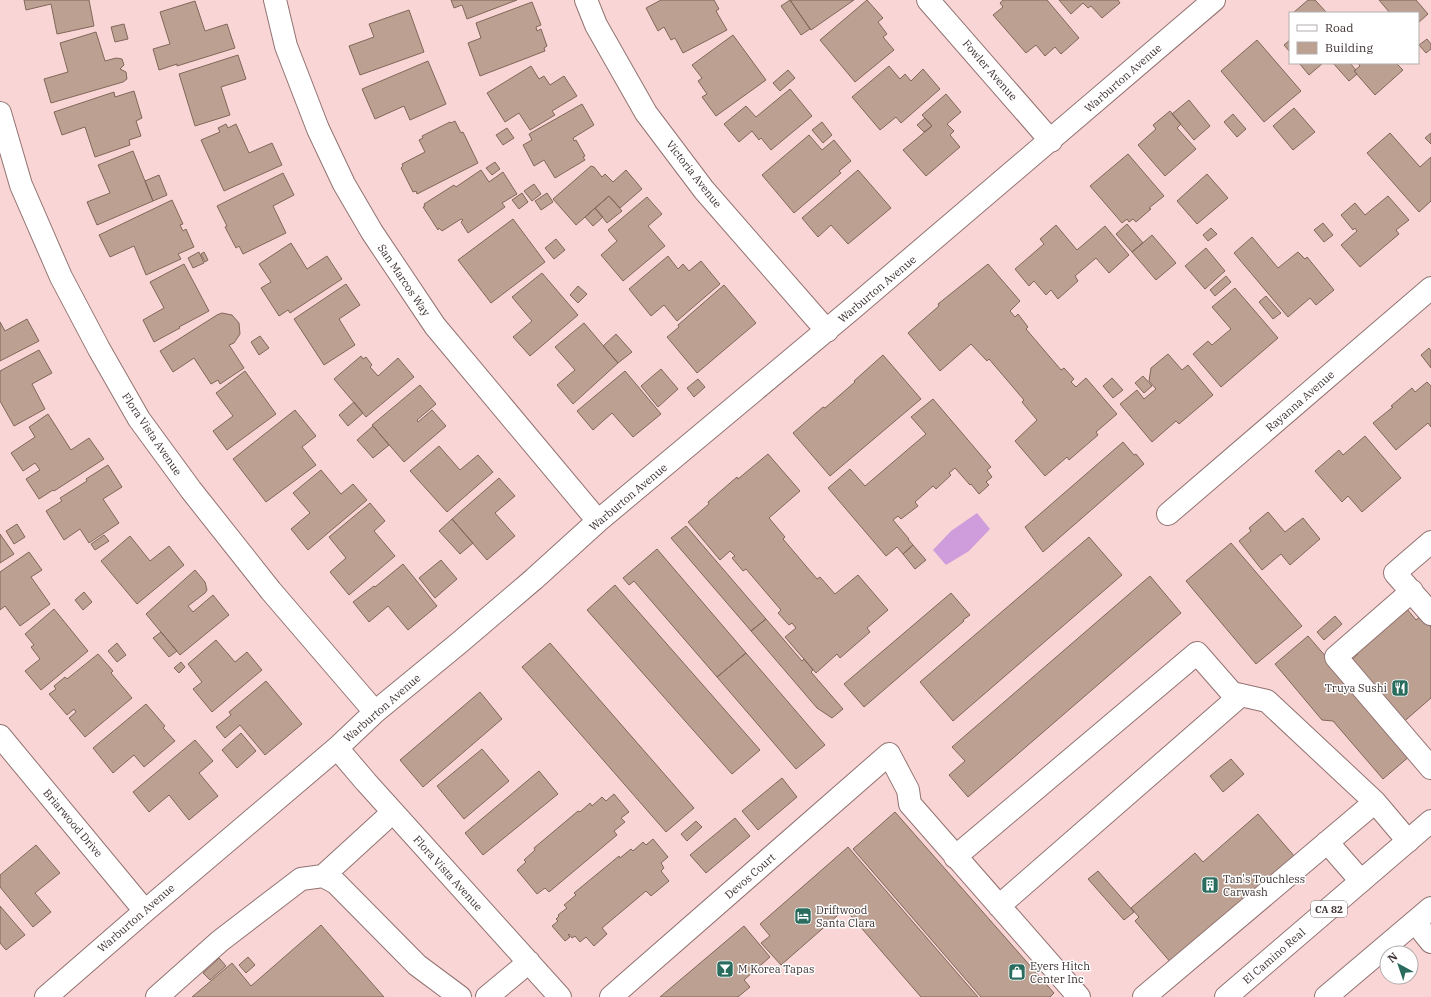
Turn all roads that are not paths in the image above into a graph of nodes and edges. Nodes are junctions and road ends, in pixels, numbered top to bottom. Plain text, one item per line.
1 (275, 0) edge
2 (586, 0) edge
3 (928, 0) edge
4 (1214, 0) edge
5 (0, 113) edge
6 (1051, 141) junction
7 (1431, 288) edge
8 (827, 331) junction
9 (1168, 514) dead end
10 (598, 521) junction
11 (1431, 542) edge
12 (1412, 591) junction
13 (1431, 614) edge
14 (1241, 695) junction
15 (375, 712) junction
16 (0, 736) edge
17 (337, 748) junction
18 (1427, 755) edge
19 (1375, 802) junction
20 (393, 812) junction
21 (1431, 821) edge
22 (1408, 841) junction
23 (1327, 842) junction
24 (956, 857) junction
25 (323, 876) junction
26 (1361, 881) junction
27 (999, 906) junction
28 (145, 911) junction
29 (1423, 915) edge
30 (1431, 942) edge
31 (529, 962) junction
32 (46, 997) edge
33 (157, 997) edge
34 (460, 997) edge
35 (487, 997) edge
36 (560, 997) edge
37 (611, 997) edge
38 (1079, 997) edge
39 (1144, 997) edge
40 (1226, 997) edge
41 (1326, 997) edge

1 - 10 street, San Marcos Way
2 - 8 street, Victoria Avenue
3 - 6 street, Fowler Avenue
4 - 6 street, Warburton Avenue
5 - 15 street, Flora Vista Avenue
6 - 8 street, Warburton Avenue
7 - 9 street, Rayanna Avenue
8 - 10 street, Warburton Avenue
10 - 15 street, Warburton Avenue
11 - 12 street
12 - 13 street
12 - 18 street
14 - 19 street
14 - 24 street
14 - 27 street
15 - 17 street, Warburton Avenue
16 - 28 street, Briarwood Drive
17 - 20 street, Flora Vista Avenue
17 - 28 street, Warburton Avenue
19 - 22 street
19 - 23 street
20 - 25 street
20 - 31 street, Flora Vista Avenue
21 - 22 street, El Camino Real / CA 82
22 - 26 street, El Camino Real / CA 82
23 - 26 street
23 - 39 street
24 - 27 street
24 - 37 street, Devos Court
25 - 33 street
25 - 34 street
26 - 40 street, El Camino Real / CA 82
27 - 38 street
28 - 32 street, Warburton Avenue
29 - 30 street
29 - 41 street
31 - 35 street
31 - 36 street, Flora Vista Avenue

